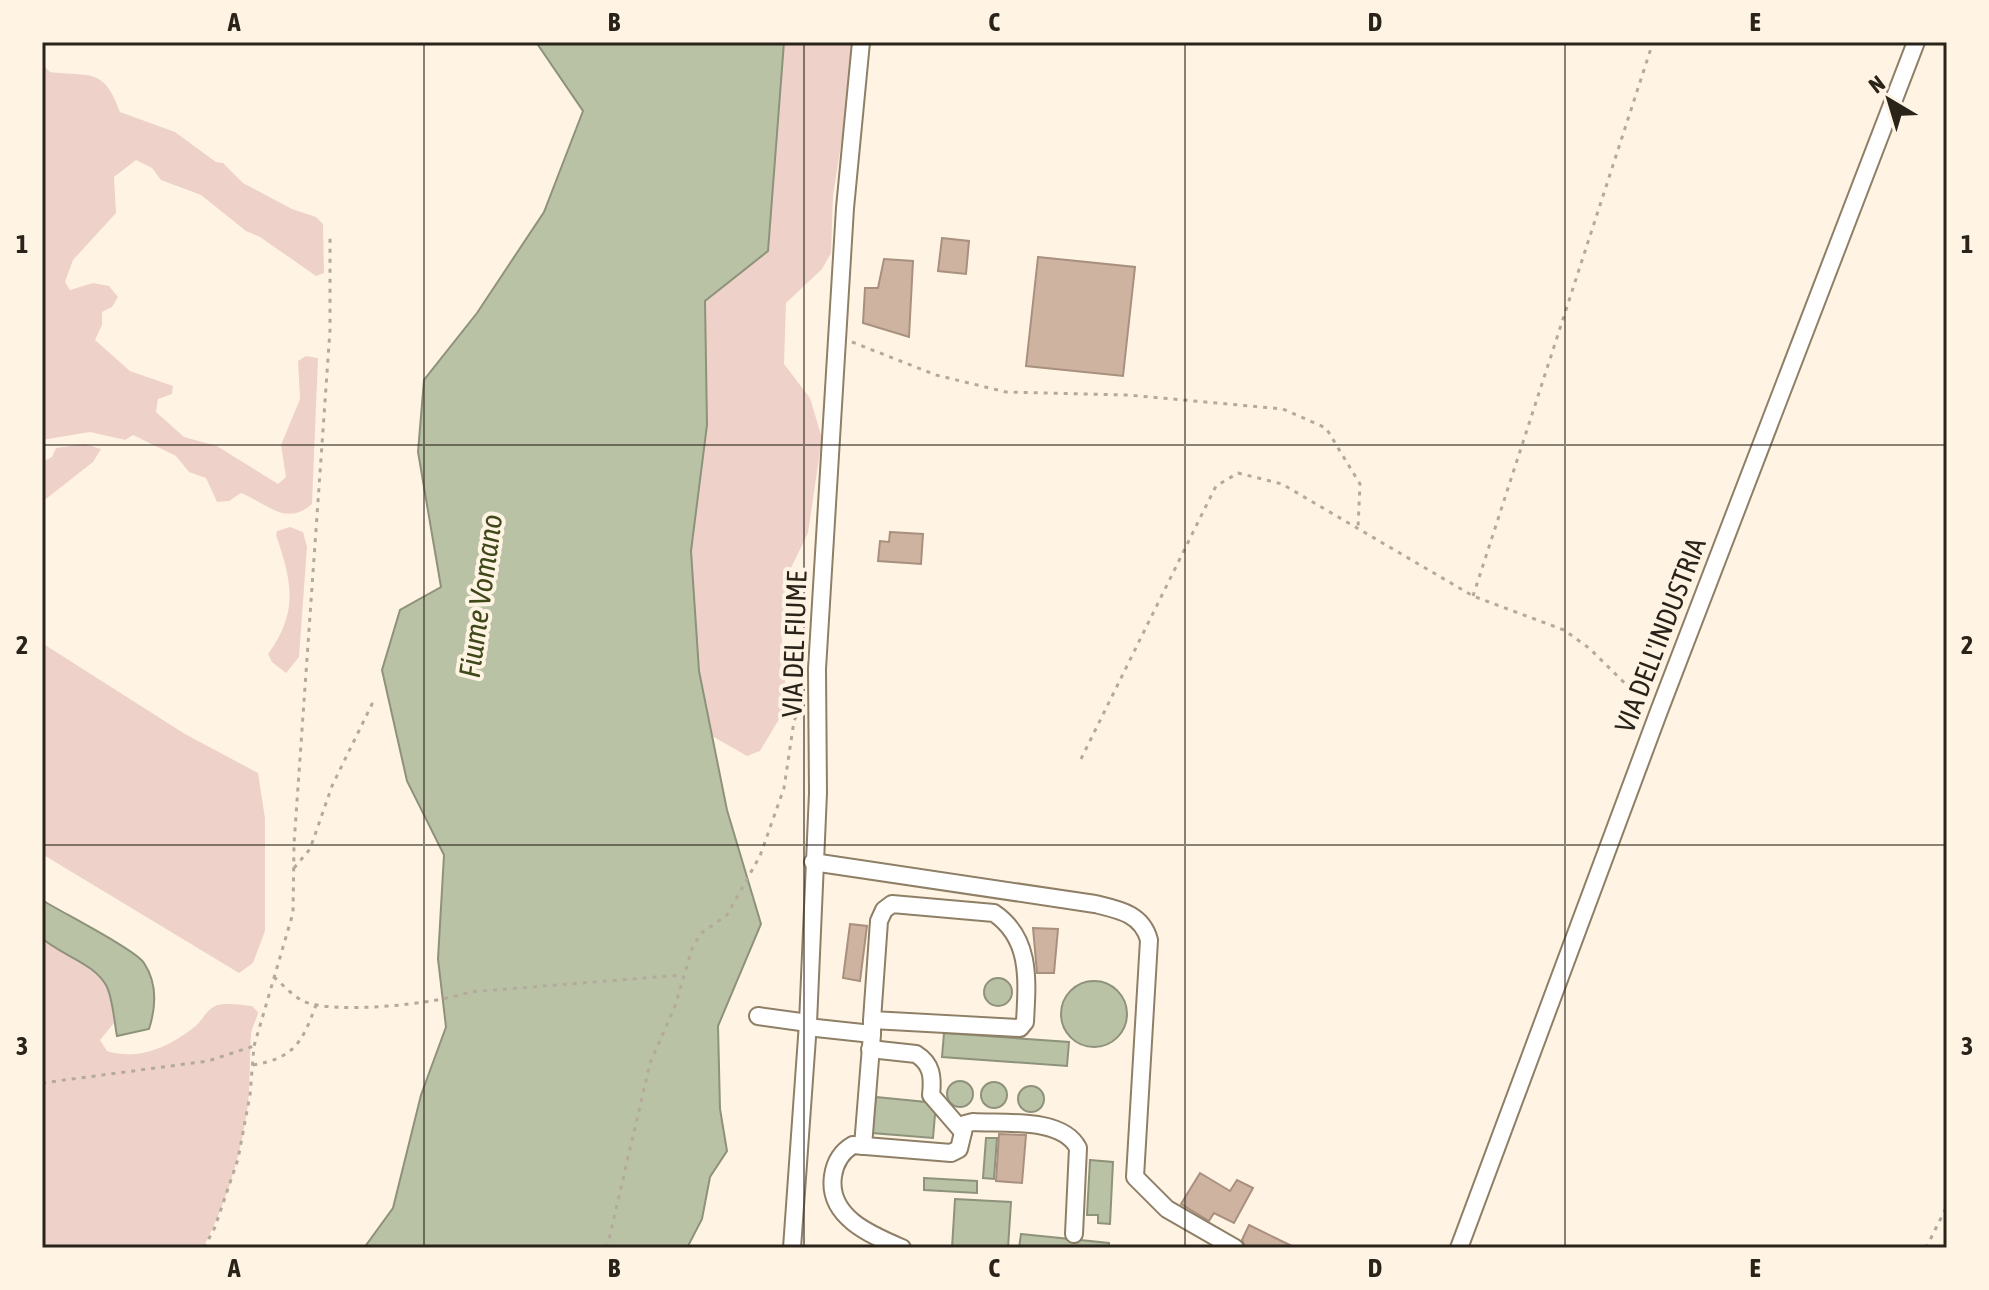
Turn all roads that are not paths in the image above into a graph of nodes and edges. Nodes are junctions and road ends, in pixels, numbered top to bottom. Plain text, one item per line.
1 (861, 42) edge
2 (1916, 42) edge
3 (813, 862) junction
4 (758, 1016) dead end
5 (808, 1025) junction
6 (871, 1034) junction
7 (963, 1132) junction
8 (863, 1146) junction
9 (1074, 1234) dead end
10 (792, 1248) edge
11 (902, 1248) edge
12 (1235, 1248) edge
13 (1459, 1248) edge

1 - 3 street, VIA DEL FIUME
2 - 13 street, VIA DELL'INDUSTRIA
3 - 5 street, VIA DEL FIUME
3 - 12 street
4 - 5 street
5 - 6 street
5 - 10 street, VIA DEL FIUME
6 - 6 street
6 - 7 street
6 - 8 street
7 - 8 street
7 - 9 street
8 - 11 street

